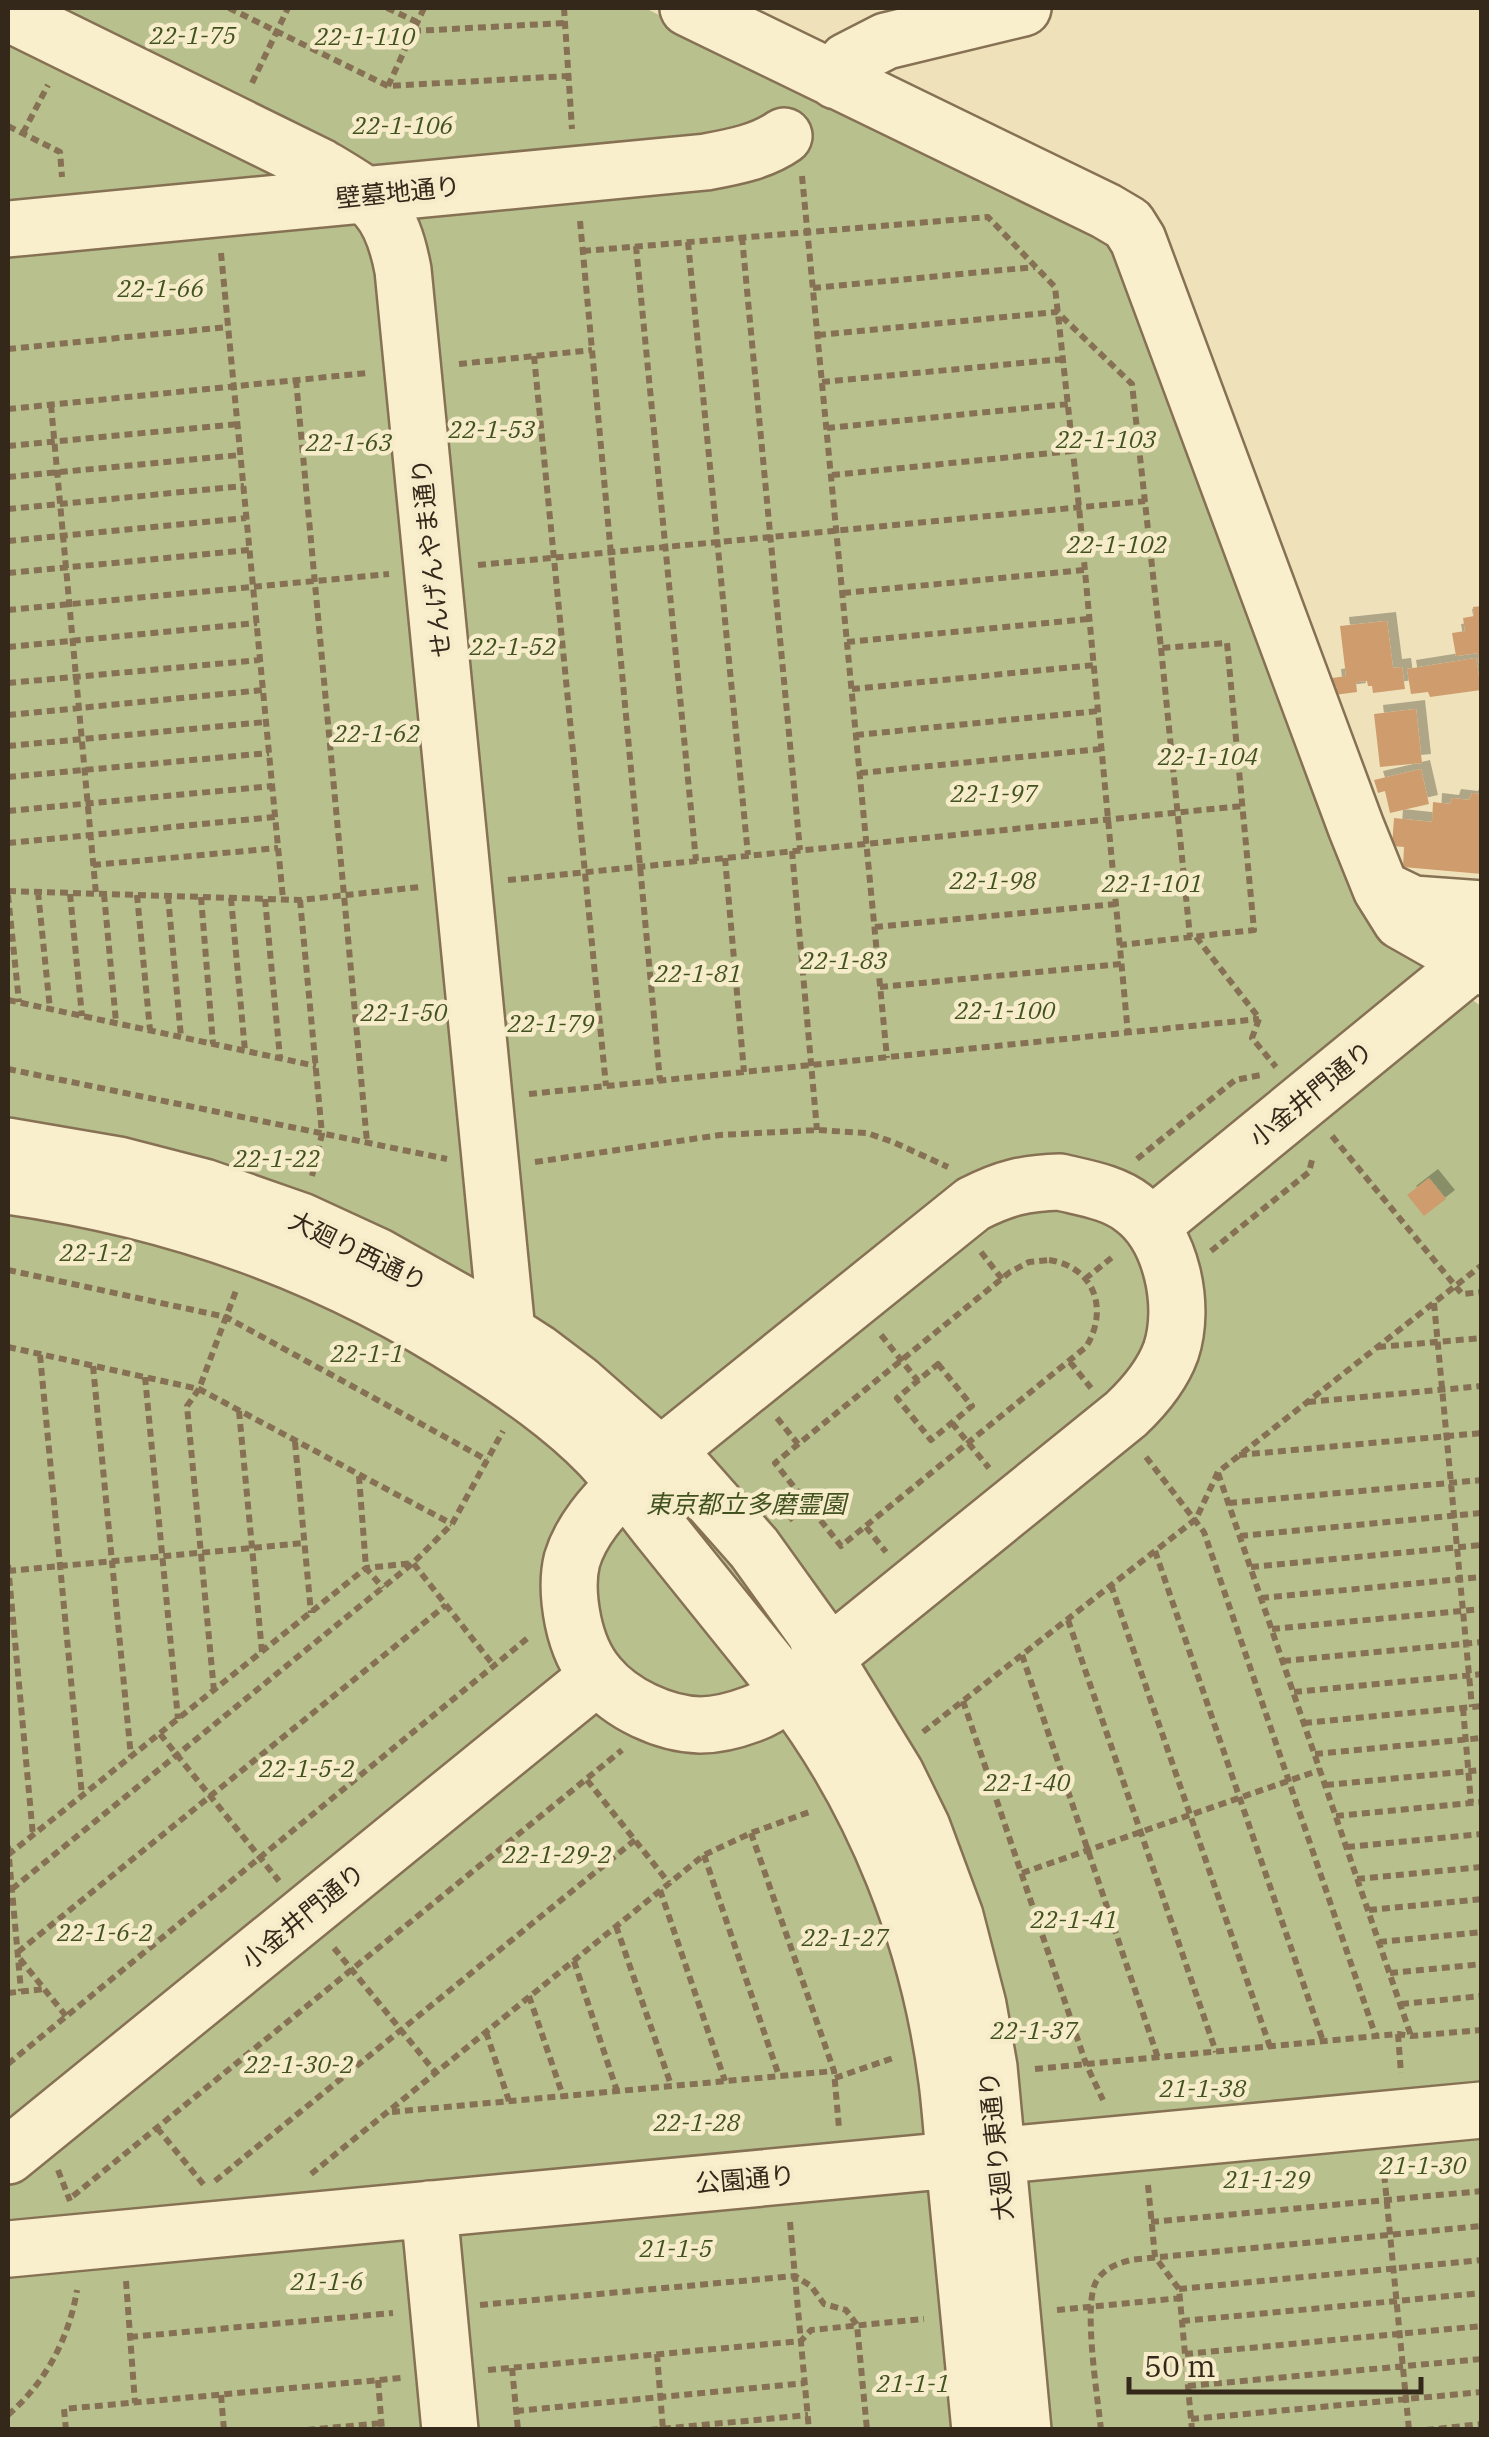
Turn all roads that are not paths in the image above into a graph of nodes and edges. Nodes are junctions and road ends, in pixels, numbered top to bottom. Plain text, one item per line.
1 (1023, 8) edge
2 (695, 9) edge
3 (8, 13) edge
4 (836, 81) junction
5 (784, 136) road end
6 (367, 195) junction
7 (8, 230) edge
8 (1479, 948) edge
9 (8, 1146) edge
10 (115, 1184) junction
11 (8, 1186) edge
12 (1137, 1237) junction
13 (497, 1348) junction
14 (642, 1470) junction
15 (754, 1548) junction
16 (706, 1588) junction
17 (807, 1674) junction
18 (598, 1676) junction
19 (1482, 2110) edge
20 (29, 2156) edge
21 (976, 2158) junction
22 (429, 2209) junction
23 (8, 2245) edge
24 (8, 2282) edge
25 (450, 2430) edge
26 (980, 2430) edge
27 (1024, 2430) edge

1 - 4 street
2 - 4 street
3 - 6 street, せんげんやま通り
4 - 8 street
5 - 6 street, 壁墓地通り
6 - 7 street, 壁墓地通り
6 - 13 street, せんげんやま通り
8 - 12 street, 小金井門通り
9 - 10 street, 大廻り西通り
10 - 11 street, 大廻り西通り
10 - 13 street, 大廻り西通り
10 - 13 street, 大廻り西通り
12 - 14 street
12 - 17 street
13 - 14 street, 大廻り西通り
14 - 15 street
14 - 16 street
14 - 18 street
15 - 16 street
15 - 17 street
16 - 17 street
17 - 18 street
17 - 21 street, 大廻り東通り
18 - 20 street, 小金井門通り
19 - 21 street, 公園通り
21 - 22 street, 公園通り
21 - 26 street, 大廻り東通り
21 - 27 street, 大廻り東通り
22 - 23 street, 公園通り
22 - 25 street
23 - 24 street

